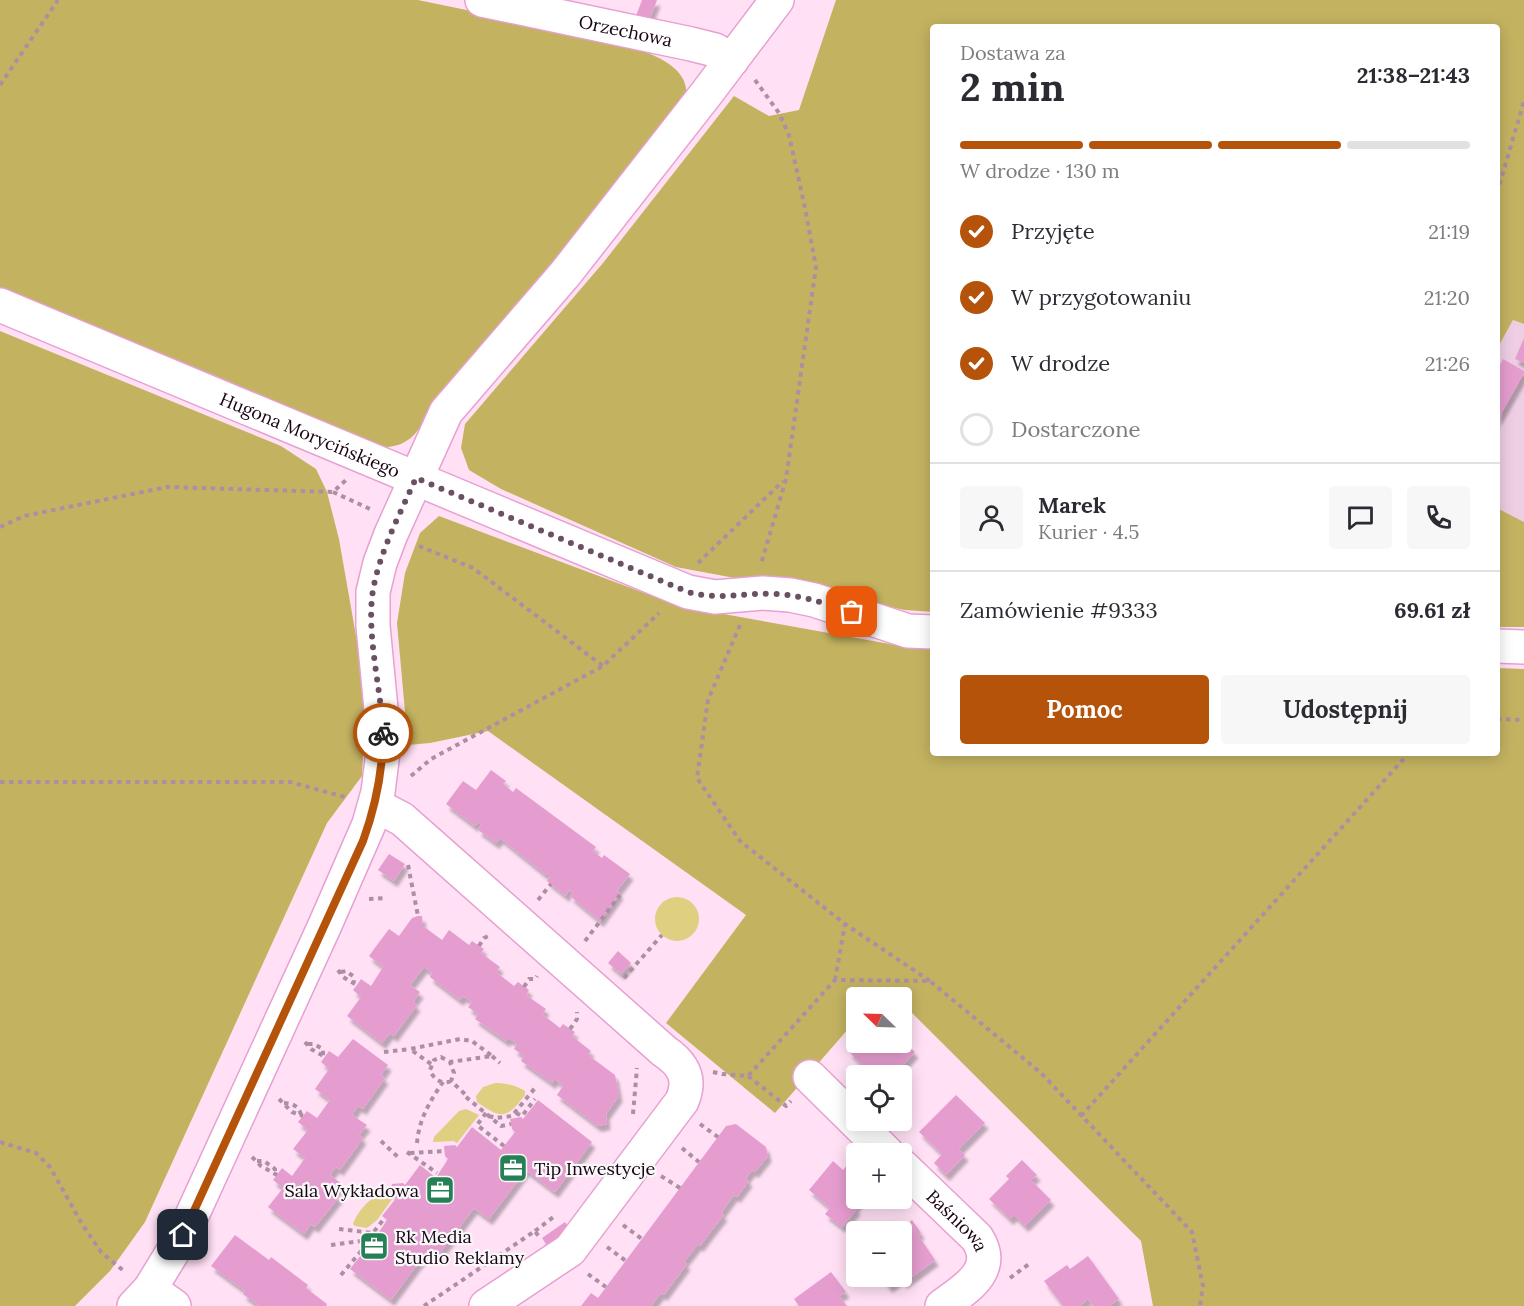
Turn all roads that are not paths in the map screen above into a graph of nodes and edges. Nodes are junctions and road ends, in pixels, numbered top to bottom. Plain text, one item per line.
1 (482, 0) edge
2 (777, 0) edge
3 (732, 60) junction
4 (0, 304) edge
5 (416, 478) junction
6 (930, 632) edge
7 (1500, 646) edge
8 (1524, 647) edge
9 (381, 808) junction
10 (810, 1077) road end
11 (877, 1143) edge
12 (912, 1176) edge
13 (153, 1300) edge
14 (486, 1306) edge
15 (942, 1306) edge

1 - 3 street, Orzechowa
2 - 3 street
3 - 5 street
4 - 5 street, Hugona Morycińskiego
5 - 6 street, Hugona Morycińskiego
5 - 9 street
7 - 8 street
9 - 13 street
9 - 14 street
10 - 11 street
12 - 15 street, Baśniowa

